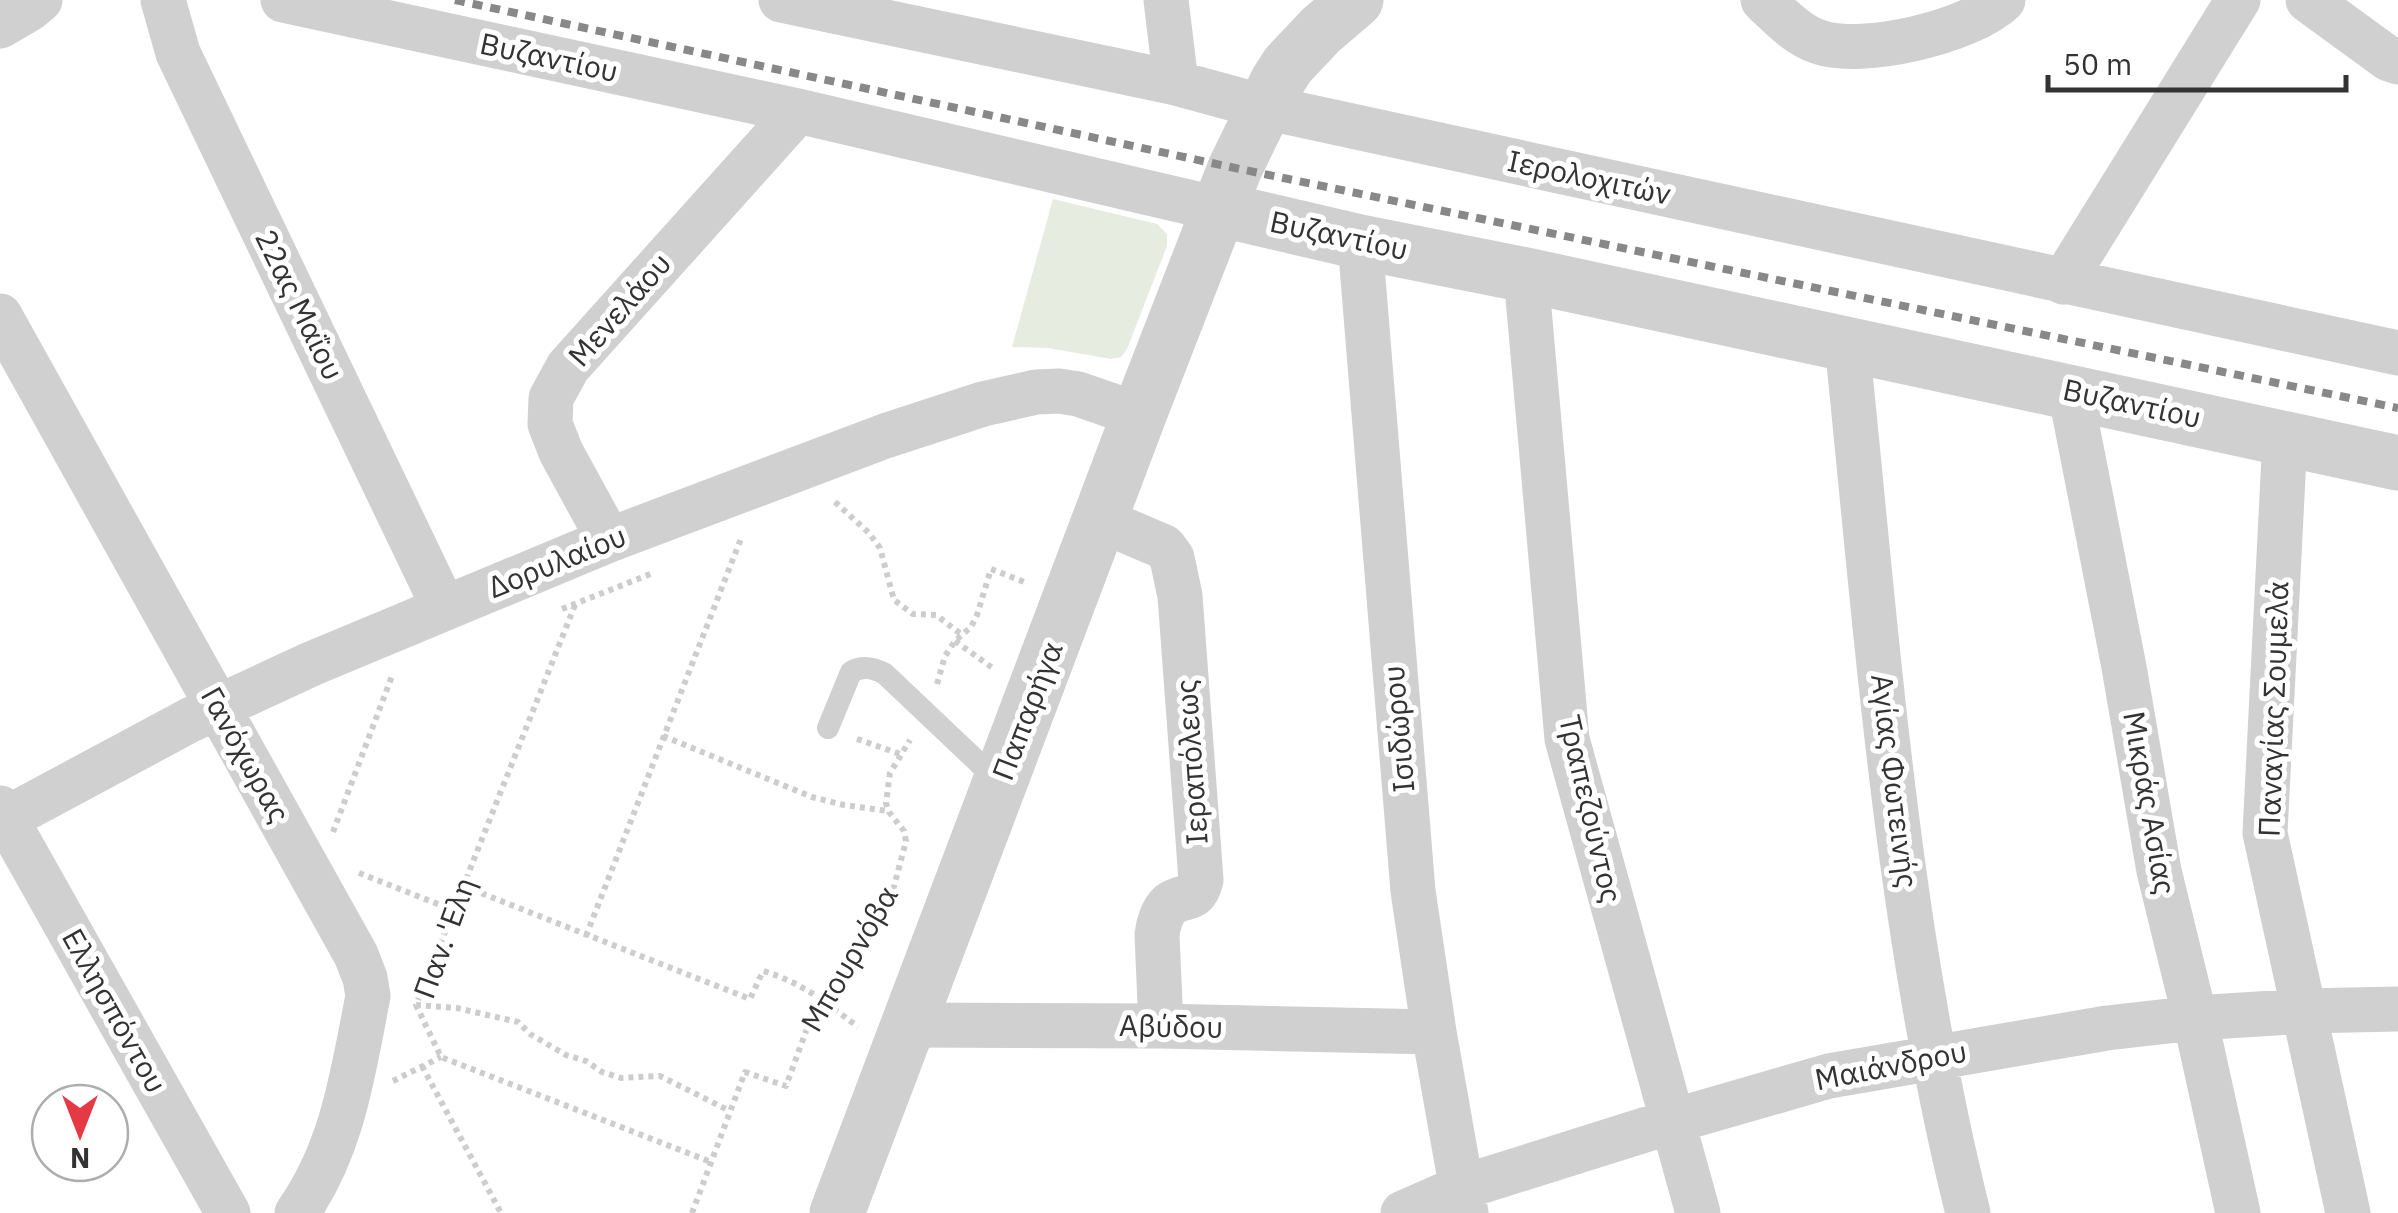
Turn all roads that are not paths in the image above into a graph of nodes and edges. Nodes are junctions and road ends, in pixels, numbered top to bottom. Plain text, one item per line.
1 (40, 0) edge
2 (163, 0) edge
3 (283, 0) edge
4 (780, 0) edge
5 (1166, 0) edge
6 (1356, 0) edge
7 (1763, 0) edge
8 (2003, 0) edge
9 (2238, 0) edge
10 (2308, 0) edge
11 (0, 26) edge
12 (2398, 62) edge
13 (1176, 83) junction
14 (1264, 107) junction
15 (798, 110) junction
16 (1218, 209) junction
17 (1360, 242) junction
18 (1526, 275) junction
19 (2063, 282) junction
20 (0, 316) edge
21 (1848, 344) junction
22 (2398, 353) edge
23 (2070, 391) junction
24 (1139, 415) junction
25 (2286, 437) junction
26 (2398, 462) edge
27 (1102, 520) junction
28 (609, 540) junction
29 (444, 608) junction
30 (218, 707) junction
31 (828, 728) road end
32 (1000, 783) junction
33 (2, 816) edge
34 (2398, 1009) edge
35 (2305, 1010) junction
36 (2195, 1018) junction
37 (1161, 1026) junction
38 (888, 1029) junction
39 (1434, 1032) junction
40 (1934, 1056) junction
41 (1673, 1121) junction
42 (1463, 1201) edge
43 (228, 1213) edge
44 (297, 1213) edge
45 (838, 1213) edge
46 (1403, 1213) edge
47 (1698, 1213) edge
48 (1968, 1213) edge
49 (2238, 1213) edge
50 (2348, 1213) edge

1 - 11 street
2 - 29 street, 22ας Μαΐου
3 - 15 street, Βυζαντίου
4 - 13 street, Ιερολοχιτών
5 - 13 street
6 - 14 street, Παπαρήγα
7 - 8 street
9 - 19 street
10 - 12 street
13 - 14 street, Ιερολοχιτών
14 - 16 street, Παπαρήγα
14 - 19 street, Ιερολοχιτών
15 - 16 street, Βυζαντίου
15 - 28 street, Μενελάου
16 - 17 street, Βυζαντίου
16 - 24 street, Παπαρήγα
17 - 18 street, Βυζαντίου
17 - 39 street, Ισιδώρου
18 - 21 street, Βυζαντίου
18 - 41 street, Τραπεζούντος
19 - 22 street, Ιερολοχιτών
20 - 30 street, Γανόχωρας
21 - 23 street, Βυζαντίου
21 - 40 street, Αγίας Φωτεινής
23 - 25 street, Βυζαντίου
23 - 36 street, Μικράς Ασίας
24 - 27 street, Παπαρήγα
24 - 28 street, Δορυλαίου
25 - 26 street, Βυζαντίου
25 - 35 street, Παναγίας Σουμελά
27 - 32 street, Παπαρήγα
27 - 37 street, Ιεραπόλεως
28 - 29 street, Δορυλαίου
29 - 30 street, Δορυλαίου
30 - 33 street, Δορυλαίου
30 - 44 street, Γανόχωρας
31 - 32 lane
32 - 38 street, Παπαρήγα
33 - 43 street, Ελλησπόντου
34 - 35 street, Μαιάνδρου
35 - 36 street, Μαιάνδρου
35 - 50 street, Παναγίας Σουμελά
36 - 40 street, Μαιάνδρου
36 - 49 street, Μικράς Ασίας
37 - 38 street, Αβύδου
37 - 39 street, Αβύδου
38 - 45 street, Παπαρήγα
39 - 42 street, Ισιδώρου
40 - 41 street, Μαιάνδρου
40 - 48 street, Αγίας Φωτεινής
41 - 42 street, Μαιάνδρου
41 - 47 street, Τραπεζούντος
42 - 46 street, Μαιάνδρου

